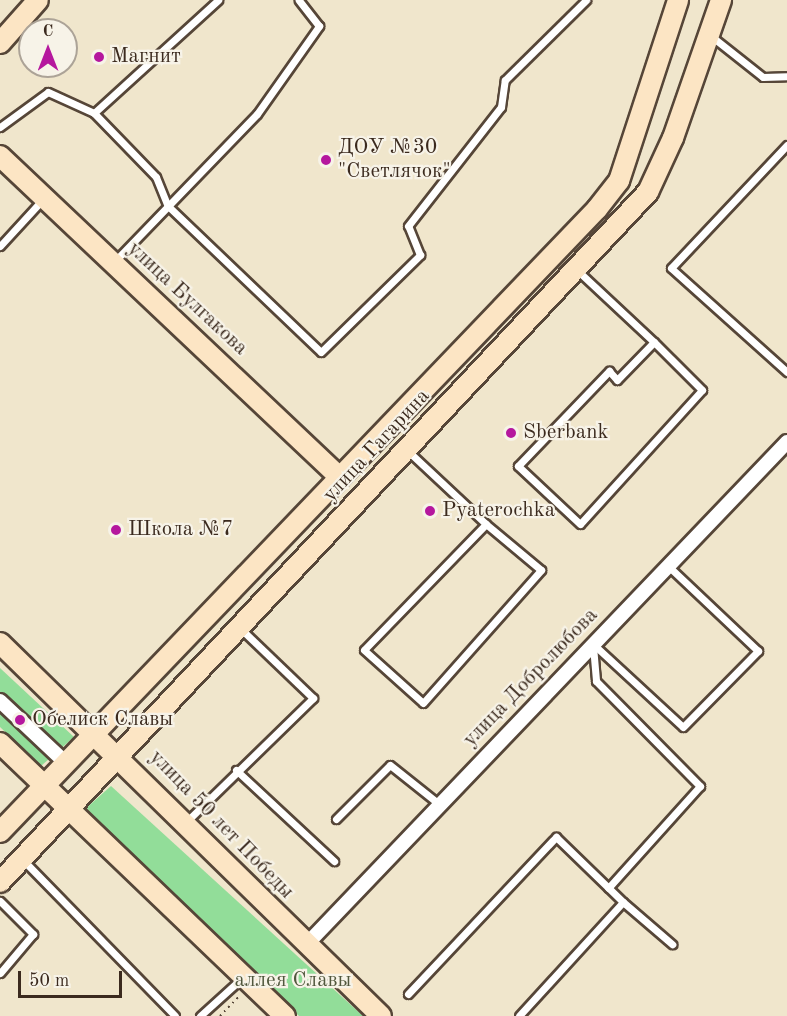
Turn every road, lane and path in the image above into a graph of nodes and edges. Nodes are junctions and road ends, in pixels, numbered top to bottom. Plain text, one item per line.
1 (38, 0) edge
2 (218, 0) edge
3 (298, 0) edge
4 (586, 0) edge
5 (678, 0) edge
6 (721, 0) edge
7 (710, 34) junction
8 (0, 43) edge
9 (787, 76) edge
10 (94, 113) junction
11 (0, 128) edge
12 (787, 145) edge
13 (0, 156) edge
14 (44, 198) junction
15 (168, 206) junction
16 (0, 246) edge
17 (113, 263) junction
18 (577, 269) junction
19 (654, 342) junction
20 (787, 372) edge
21 (787, 442) edge
22 (407, 450) junction
23 (340, 477) junction
24 (486, 524) junction
25 (668, 566) junction
26 (239, 627) junction
27 (0, 643) edge
28 (593, 644) junction
29 (0, 701) edge
30 (95, 733) junction
31 (0, 743) edge
32 (119, 754) junction
33 (66, 763) junction
34 (236, 771) junction
35 (44, 784) junction
36 (439, 804) junction
37 (70, 808) junction
38 (336, 819) dead end
39 (183, 825) junction
40 (0, 832) edge
41 (22, 859) junction
42 (334, 861) dead end
43 (0, 882) edge
44 (608, 888) junction
45 (0, 901) edge
46 (623, 902) junction
47 (672, 944) dead end
48 (306, 945) junction
49 (0, 973) edge
50 (249, 979) junction
51 (408, 994) dead end
52 (175, 1016) edge
53 (200, 1016) edge
54 (220, 1016) edge
55 (285, 1016) edge
56 (381, 1016) edge
57 (519, 1016) edge

1 - 8 street
2 - 10 lane
3 - 15 lane
4 - 15 lane
5 - 23 street, улица Гагарина
6 - 7 street, улица Гагарина
7 - 9 lane
7 - 18 street, улица Гагарина
10 - 11 lane
10 - 15 lane
12 - 20 lane
13 - 14 street, улица Булгакова
14 - 16 lane
14 - 17 street, улица Булгакова
15 - 17 lane
17 - 23 street, улица Булгакова
18 - 19 lane
18 - 22 street, улица Гагарина
19 - 19 lane
21 - 25 street, улица Добролюбова
22 - 24 lane
22 - 26 street, улица Гагарина
23 - 30 street, улица Гагарина
24 - 24 lane
25 - 28 street, улица Добролюбова
25 - 28 lane
26 - 32 street, улица Гагарина
26 - 34 lane
27 - 30 street, улица 50 лет Победы
28 - 36 street, улица Добролюбова
28 - 44 lane
29 - 33 street
30 - 32 street, улица 50 лет Победы
30 - 33 street, улица Гагарина
31 - 35 street
32 - 37 street, улица Гагарина
32 - 39 street, улица 50 лет Победы
33 - 35 street, улица Гагарина
34 - 39 lane
34 - 42 lane
35 - 37 street
35 - 40 street, улица Гагарина
36 - 38 lane
36 - 48 street, улица Добролюбова
37 - 41 street, улица Гагарина
37 - 50 street
39 - 48 street, улица 50 лет Победы
41 - 43 street, улица Гагарина
41 - 52 lane
44 - 46 lane
44 - 51 lane
45 - 49 lane
46 - 47 lane
46 - 57 lane
48 - 56 street, улица 50 лет Победы
50 - 53 lane
50 - 54 path
50 - 55 street

